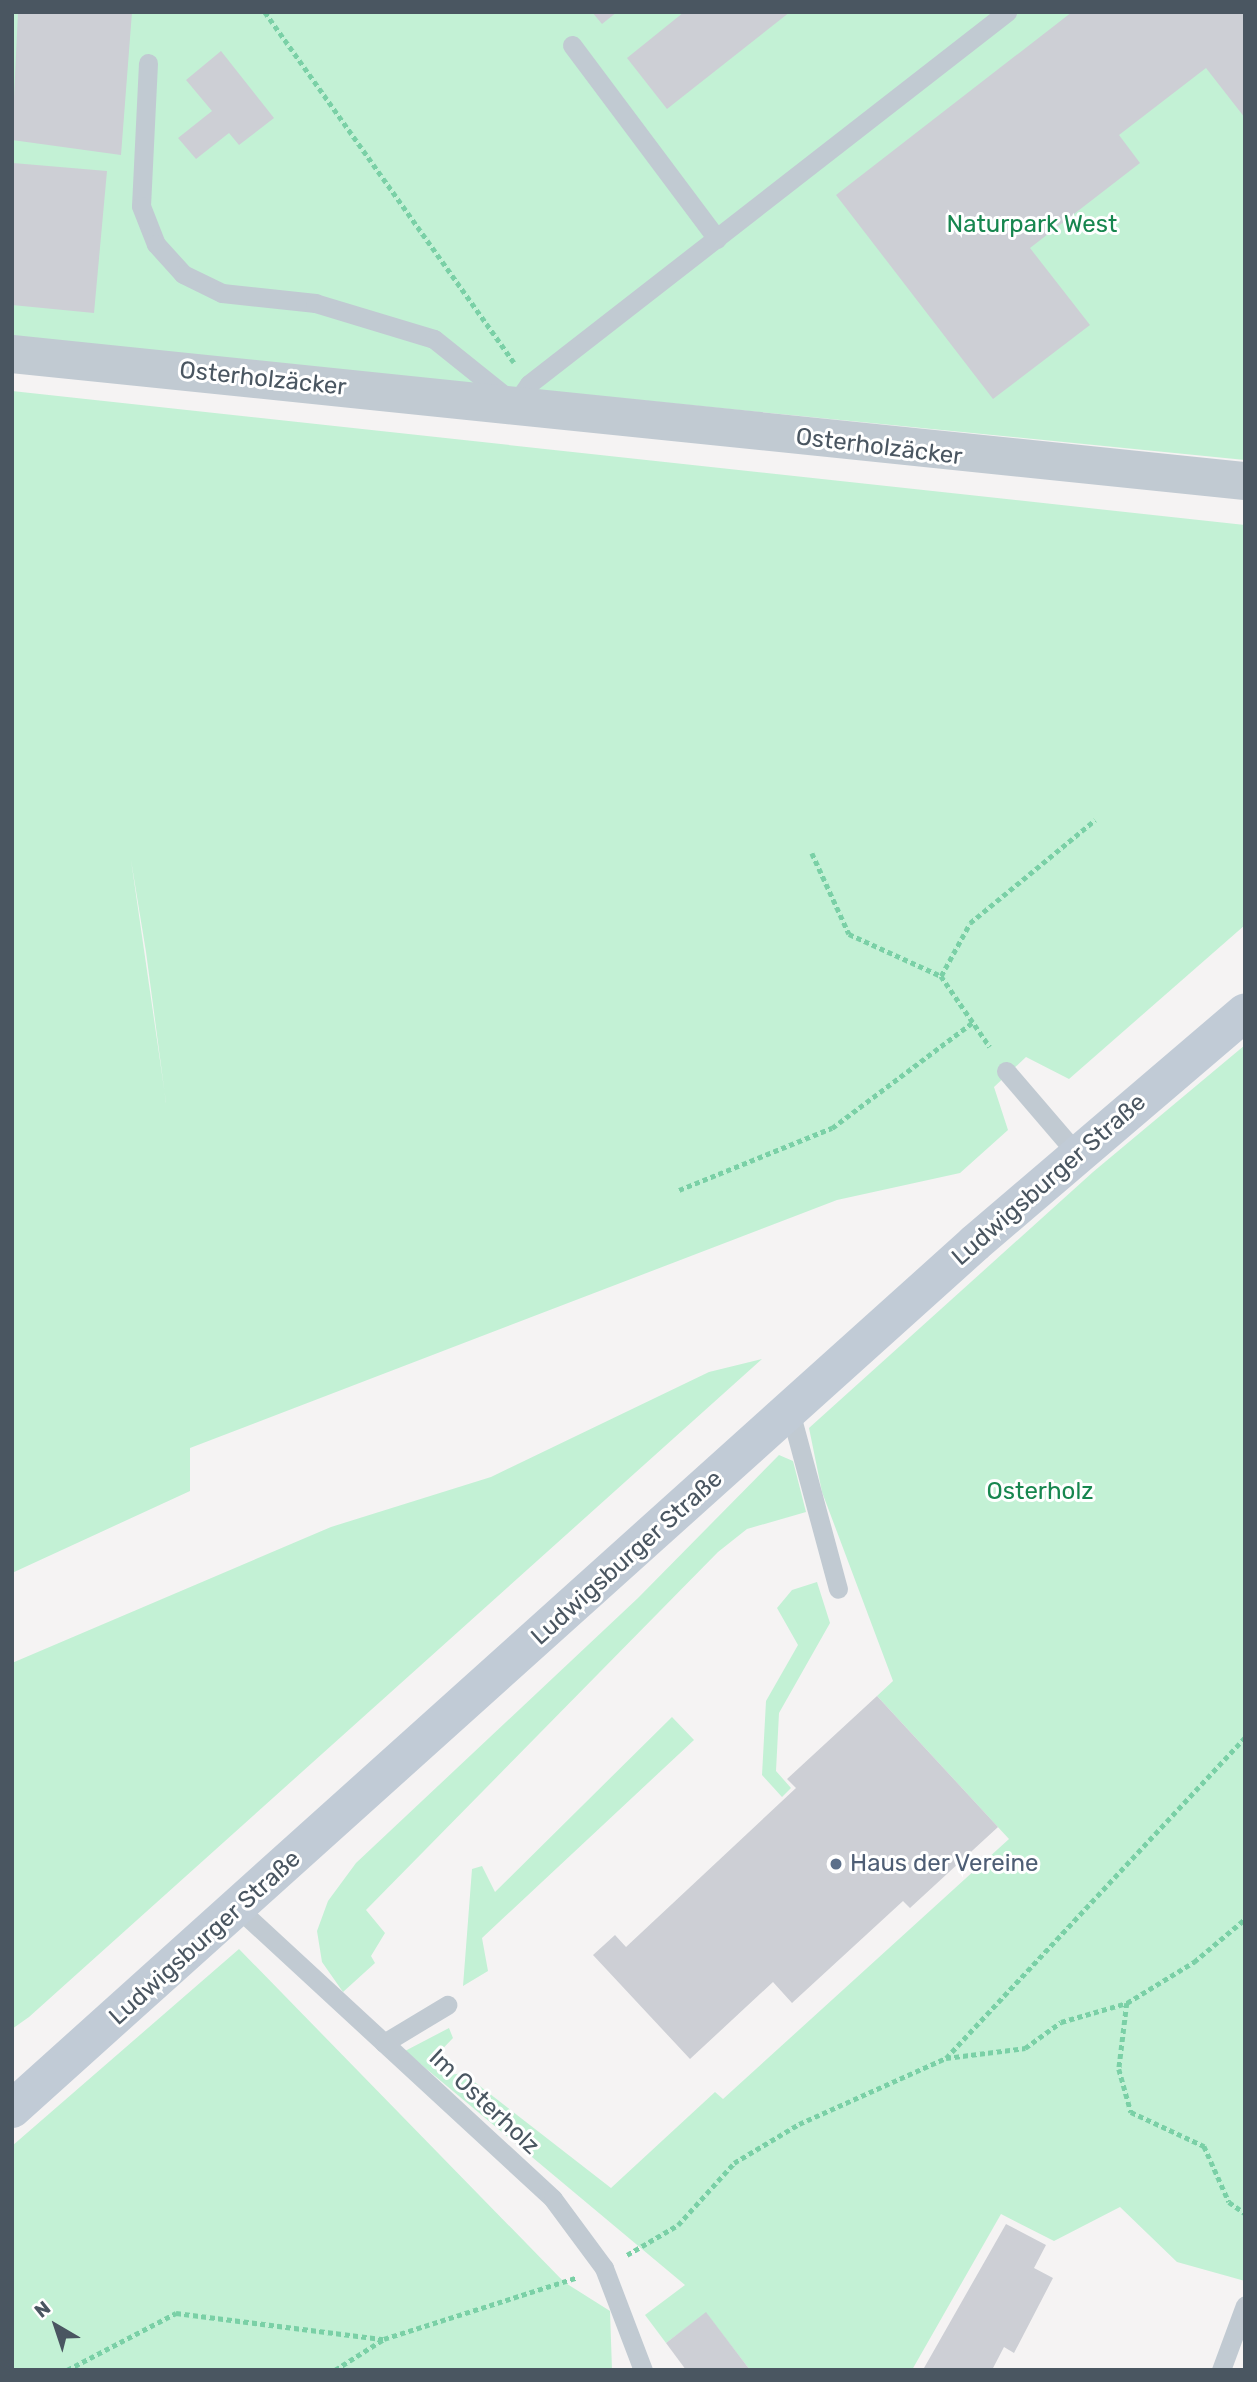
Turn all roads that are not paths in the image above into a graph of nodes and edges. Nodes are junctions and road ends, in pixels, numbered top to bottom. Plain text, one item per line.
1 (1007, 12) edge
2 (572, 45) dead end
3 (148, 62) dead end
4 (717, 239) junction
5 (12, 354) edge
6 (522, 394) junction
7 (1245, 481) edge
8 (1245, 1012) edge
9 (1006, 1071) road end
10 (1078, 1155) junction
11 (790, 1411) junction
12 (838, 1589) dead end
13 (239, 1909) junction
14 (447, 2005) dead end
15 (384, 2043) junction
16 (12, 2109) edge
17 (1245, 2305) edge
18 (643, 2370) edge
19 (1221, 2370) edge

1 - 4 lane
2 - 4 lane
3 - 6 lane
4 - 6 lane
5 - 6 street, Osterholzäcker
6 - 7 street, Osterholzäcker
8 - 10 street, Ludwigsburger Straße
9 - 10 lane
10 - 11 street, Ludwigsburger Straße
11 - 12 lane
11 - 13 street, Ludwigsburger Straße
13 - 15 lane, Im Osterholz
13 - 16 street, Ludwigsburger Straße
14 - 15 lane
15 - 18 lane, Im Osterholz
17 - 19 lane

